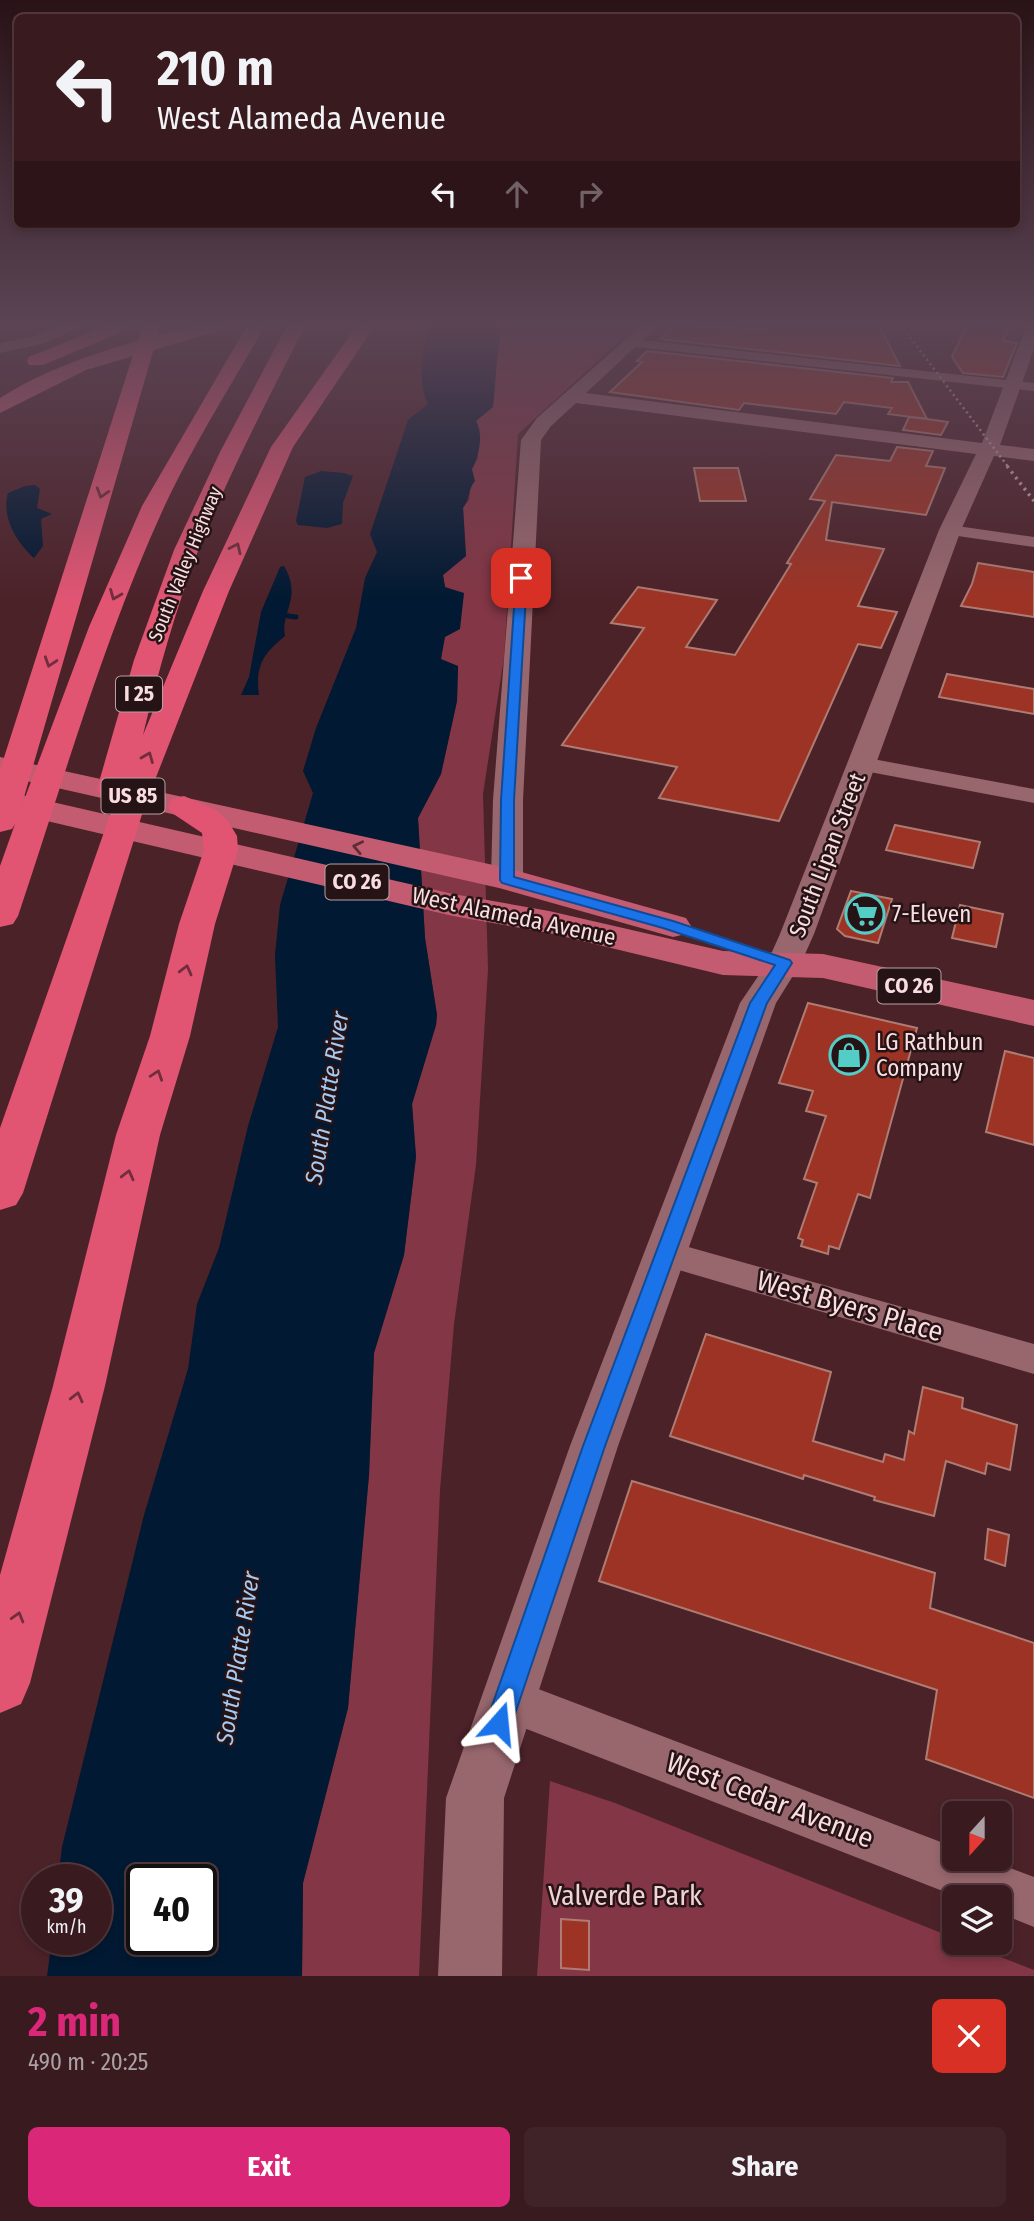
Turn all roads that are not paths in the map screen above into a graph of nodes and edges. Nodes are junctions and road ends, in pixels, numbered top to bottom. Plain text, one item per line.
1 (125, 416) edge
2 (204, 416) edge
3 (250, 416) edge
4 (303, 416) edge
5 (552, 416) edge
6 (725, 416) edge
7 (1001, 416) edge
8 (988, 449) junction
9 (1034, 454) edge
10 (950, 530) junction
11 (1034, 542) edge
12 (862, 764) junction
13 (0, 766) edge
14 (1034, 796) edge
15 (0, 800) edge
16 (184, 806) junction
17 (0, 822) edge
18 (264, 843) junction
19 (221, 850) junction
20 (507, 880) junction
21 (0, 916) edge
22 (784, 963) junction
23 (1034, 1013) edge
24 (0, 1179) edge
25 (0, 1193) edge
26 (667, 1254) junction
27 (1034, 1359) edge
28 (0, 1682) edge
29 (507, 1699) junction
30 (1034, 1902) edge
31 (470, 1976) edge

1 -> 17 highway
2 -> 21 highway, I 25
3 - 24 highway, South Valley Highway / I 25
25 -> 4 highway, US 85
5 - 20 street
6 - 8 street
7 - 8 street, South Lipan Street
8 - 9 street
8 - 10 street, South Lipan Street
10 - 11 street
10 - 12 street, South Lipan Street
12 - 14 street
12 - 22 street, South Lipan Street
13 - 16 main road, West Alameda Avenue / CO 26
15 - 19 main road, West Alameda Avenue / CO 26
16 - 18 main road, West Alameda Avenue / CO 26
16 - 19 highway
18 - 19 main road, West Alameda Avenue / CO 26
20 -> 18 main road, West Alameda Avenue / CO 26
18 - 22 main road, West Alameda Avenue / CO 26
28 -> 19 highway
20 - 22 main road, West Alameda Avenue / CO 26
22 - 23 main road, West Alameda Avenue / CO 26
22 - 26 street, South Lipan Street
26 - 27 street, West Byers Place
26 - 29 street, South Lipan Street
29 - 30 street, West Cedar Avenue
29 - 31 street, South Lipan Street

